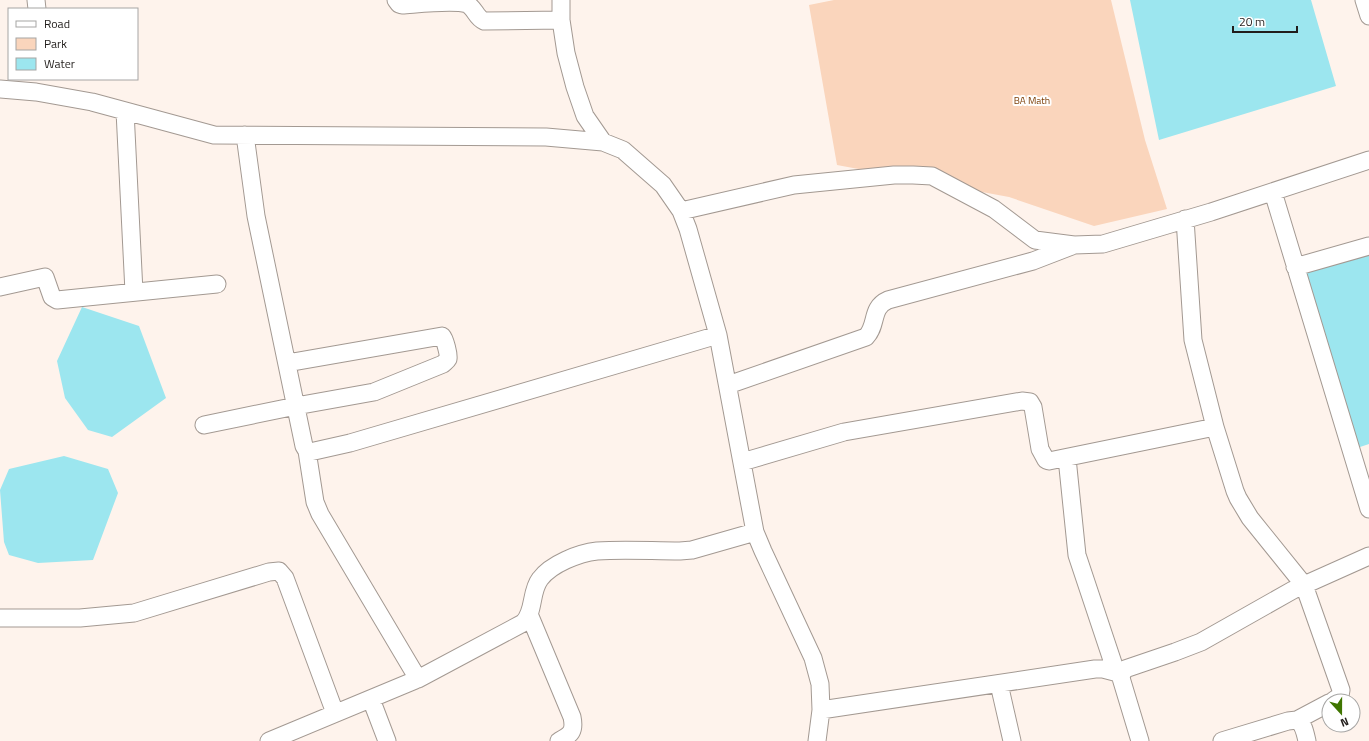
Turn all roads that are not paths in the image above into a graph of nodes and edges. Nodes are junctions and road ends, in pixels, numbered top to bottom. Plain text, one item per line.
1 (396, 0) edge
2 (561, 0) edge
3 (1364, 0) edge
4 (1369, 16) edge
5 (561, 20) junction
6 (36, 86) edge
7 (0, 89) edge
8 (125, 111) junction
9 (245, 134) junction
10 (602, 142) junction
11 (1369, 160) edge
12 (1273, 192) junction
13 (681, 211) junction
14 (1185, 220) junction
15 (1074, 245) junction
16 (1369, 246) edge
17 (1295, 267) junction
18 (217, 284) dead end
19 (0, 288) edge
20 (134, 292) junction
21 (718, 335) junction
22 (287, 363) junction
23 (728, 385) junction
24 (296, 406) junction
25 (204, 425) dead end
26 (1215, 428) junction
27 (307, 451) junction
28 (1067, 458) junction
29 (742, 462) junction
30 (1364, 471) edge
31 (1369, 509) edge
32 (755, 532) junction
33 (1369, 556) edge
34 (1304, 585) junction
35 (529, 614) junction
36 (0, 618) edge
37 (1119, 673) junction
38 (418, 679) junction
39 (999, 684) junction
40 (1340, 693) edge
41 (371, 699) junction
42 (1321, 707) edge
43 (821, 710) junction
44 (335, 713) junction
45 (1297, 720) junction
46 (269, 741) edge
47 (387, 741) edge
48 (559, 741) edge
49 (817, 741) edge
50 (1012, 741) edge
51 (1140, 741) edge
52 (1222, 741) edge
53 (1307, 741) edge

1 - 5 street
2 - 5 street
3 - 4 street
5 - 10 street
6 - 7 street
6 - 8 street
8 - 9 street
8 - 20 street
9 - 10 street
9 - 22 street
10 - 13 street
11 - 12 street
12 - 14 street
12 - 17 street
13 - 15 street
13 - 21 street
14 - 15 street
14 - 26 street
15 - 23 street
16 - 17 street
17 - 30 street
18 - 20 street
19 - 20 street
21 - 23 street
21 - 27 street
22 - 24 street
22 - 24 street
23 - 29 street
24 - 25 street
24 - 27 street
26 - 28 street
26 - 34 street
27 - 38 street
28 - 29 street
28 - 37 street
29 - 32 street
30 - 31 street
32 - 35 street
32 - 43 street
33 - 34 street
34 - 37 street
34 - 40 street
35 - 38 street
35 - 48 street
36 - 44 street
37 - 39 street
37 - 51 street
38 - 41 street
39 - 43 street
39 - 50 street
41 - 44 street
41 - 47 street
42 - 45 street
43 - 49 street
44 - 46 street
45 - 52 street
45 - 53 street

